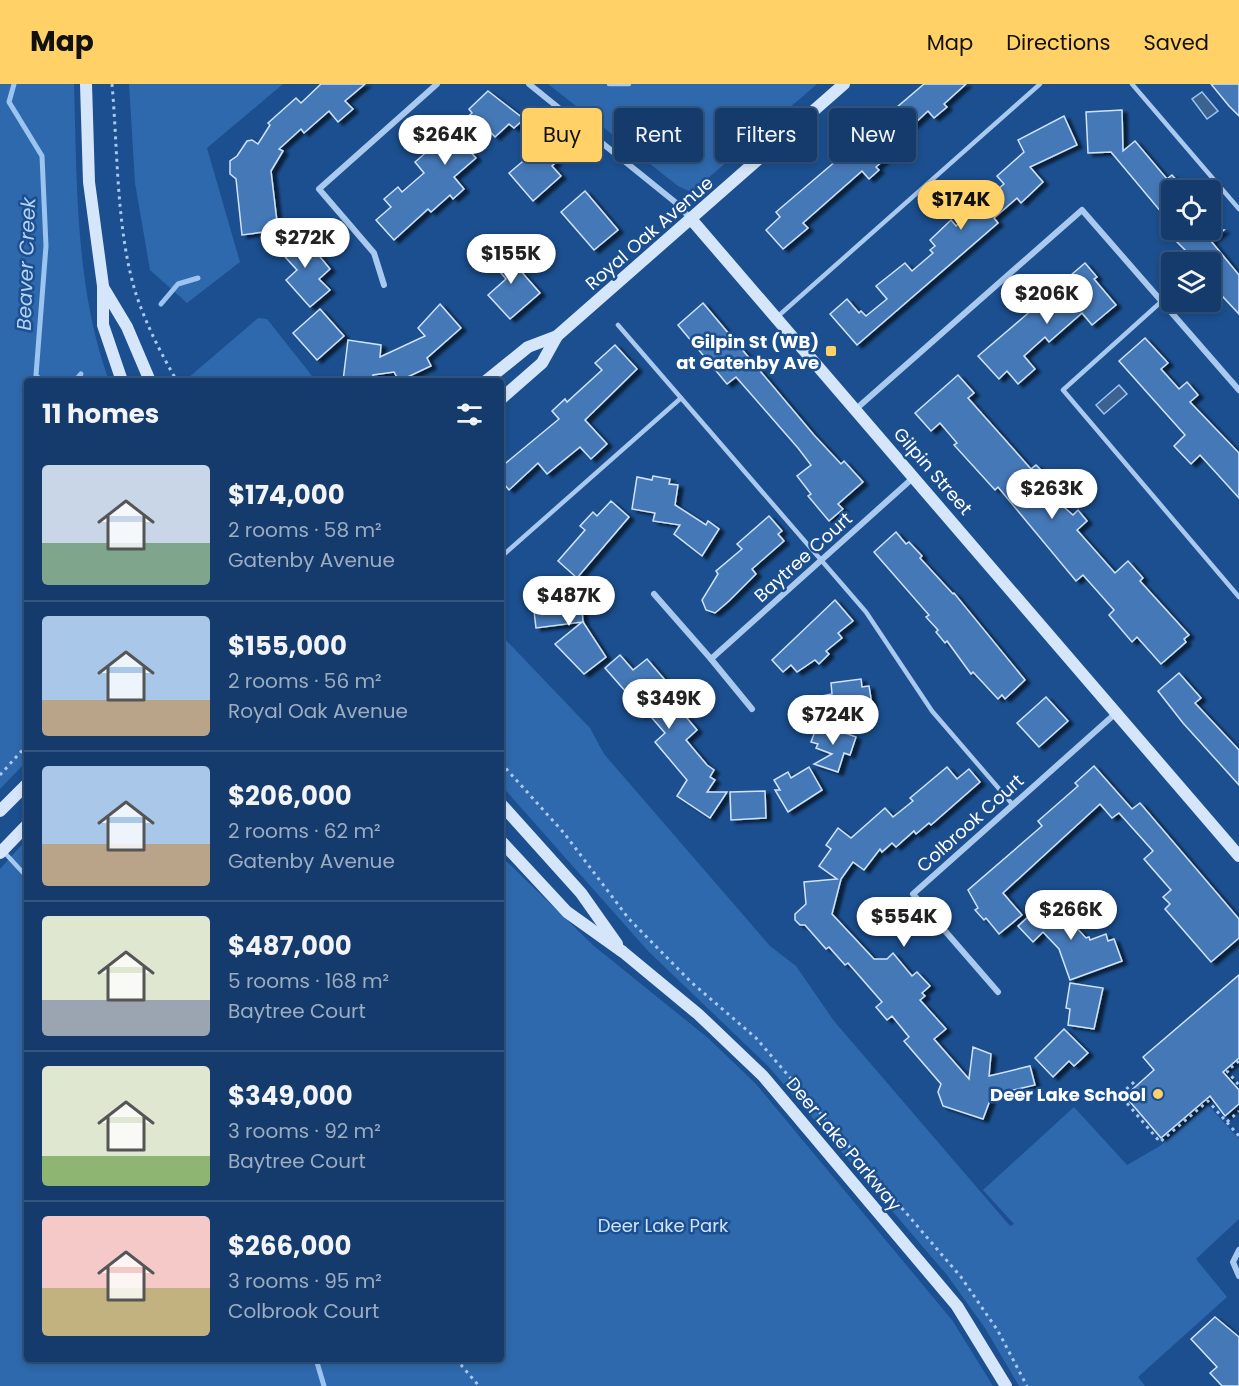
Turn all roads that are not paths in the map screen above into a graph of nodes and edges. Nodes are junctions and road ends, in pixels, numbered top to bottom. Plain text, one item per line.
1 (86, 84) edge
2 (437, 84) edge
3 (530, 84) edge
4 (609, 84) edge
5 (629, 84) edge
6 (844, 84) edge
7 (1040, 84) edge
8 (1132, 84) edge
9 (1239, 209) edge
10 (691, 219) junction
11 (384, 285) dead end
12 (103, 286) junction
13 (1161, 300) edge
14 (1161, 302) edge
15 (1172, 312) edge
16 (776, 318) junction
17 (618, 325) dead end
18 (557, 336) junction
19 (121, 378) edge
20 (149, 378) edge
21 (490, 378) edge
22 (1239, 390) edge
23 (504, 396) edge
24 (681, 398) junction
25 (856, 409) junction
26 (914, 477) junction
27 (504, 554) edge
28 (822, 560) junction
29 (654, 594) dead end
30 (1239, 597) edge
31 (711, 659) junction
32 (752, 709) dead end
33 (1116, 713) junction
34 (24, 787) edge
35 (1013, 805) junction
36 (504, 807) edge
37 (0, 811) edge
38 (24, 828) edge
39 (504, 844) edge
40 (1, 852) edge
41 (1239, 856) edge
42 (24, 873) edge
43 (623, 952) junction
44 (998, 992) dead end
45 (1239, 1250) edge
46 (1238, 1274) edge
47 (1006, 1386) edge

1 - 12 main road
2 - 11 street
3 - 10 street
4 - 5 lane
6 - 10 main road, Royal Oak Avenue
7 - 16 lane
8 - 9 lane
10 - 16 main road, Gilpin Street
10 - 18 main road, Royal Oak Avenue
12 - 19 main road
12 - 20 main road
13 - 25 street
14 - 30 lane
15 - 22 street
16 - 25 main road, Gilpin Street
17 - 24 lane
18 - 21 main road, Royal Oak Avenue
18 - 23 main road, Royal Oak Avenue
24 - 27 lane
24 - 28 lane
25 - 26 main road, Gilpin Street
26 - 28 street, Baytree Court
26 - 33 main road, Gilpin Street
28 - 31 street, Baytree Court
28 - 35 lane
29 - 31 street
31 - 32 street
33 - 35 street, Colbrook Court
33 - 41 main road, Gilpin Street
34 - 37 main road
35 - 44 street, Colbrook Court
36 - 43 main road, Deer Lake Parkway
38 - 40 main road
39 - 43 main road, Deer Lake Parkway
40 - 42 lane
43 - 47 main road, Deer Lake Parkway
45 - 46 street

